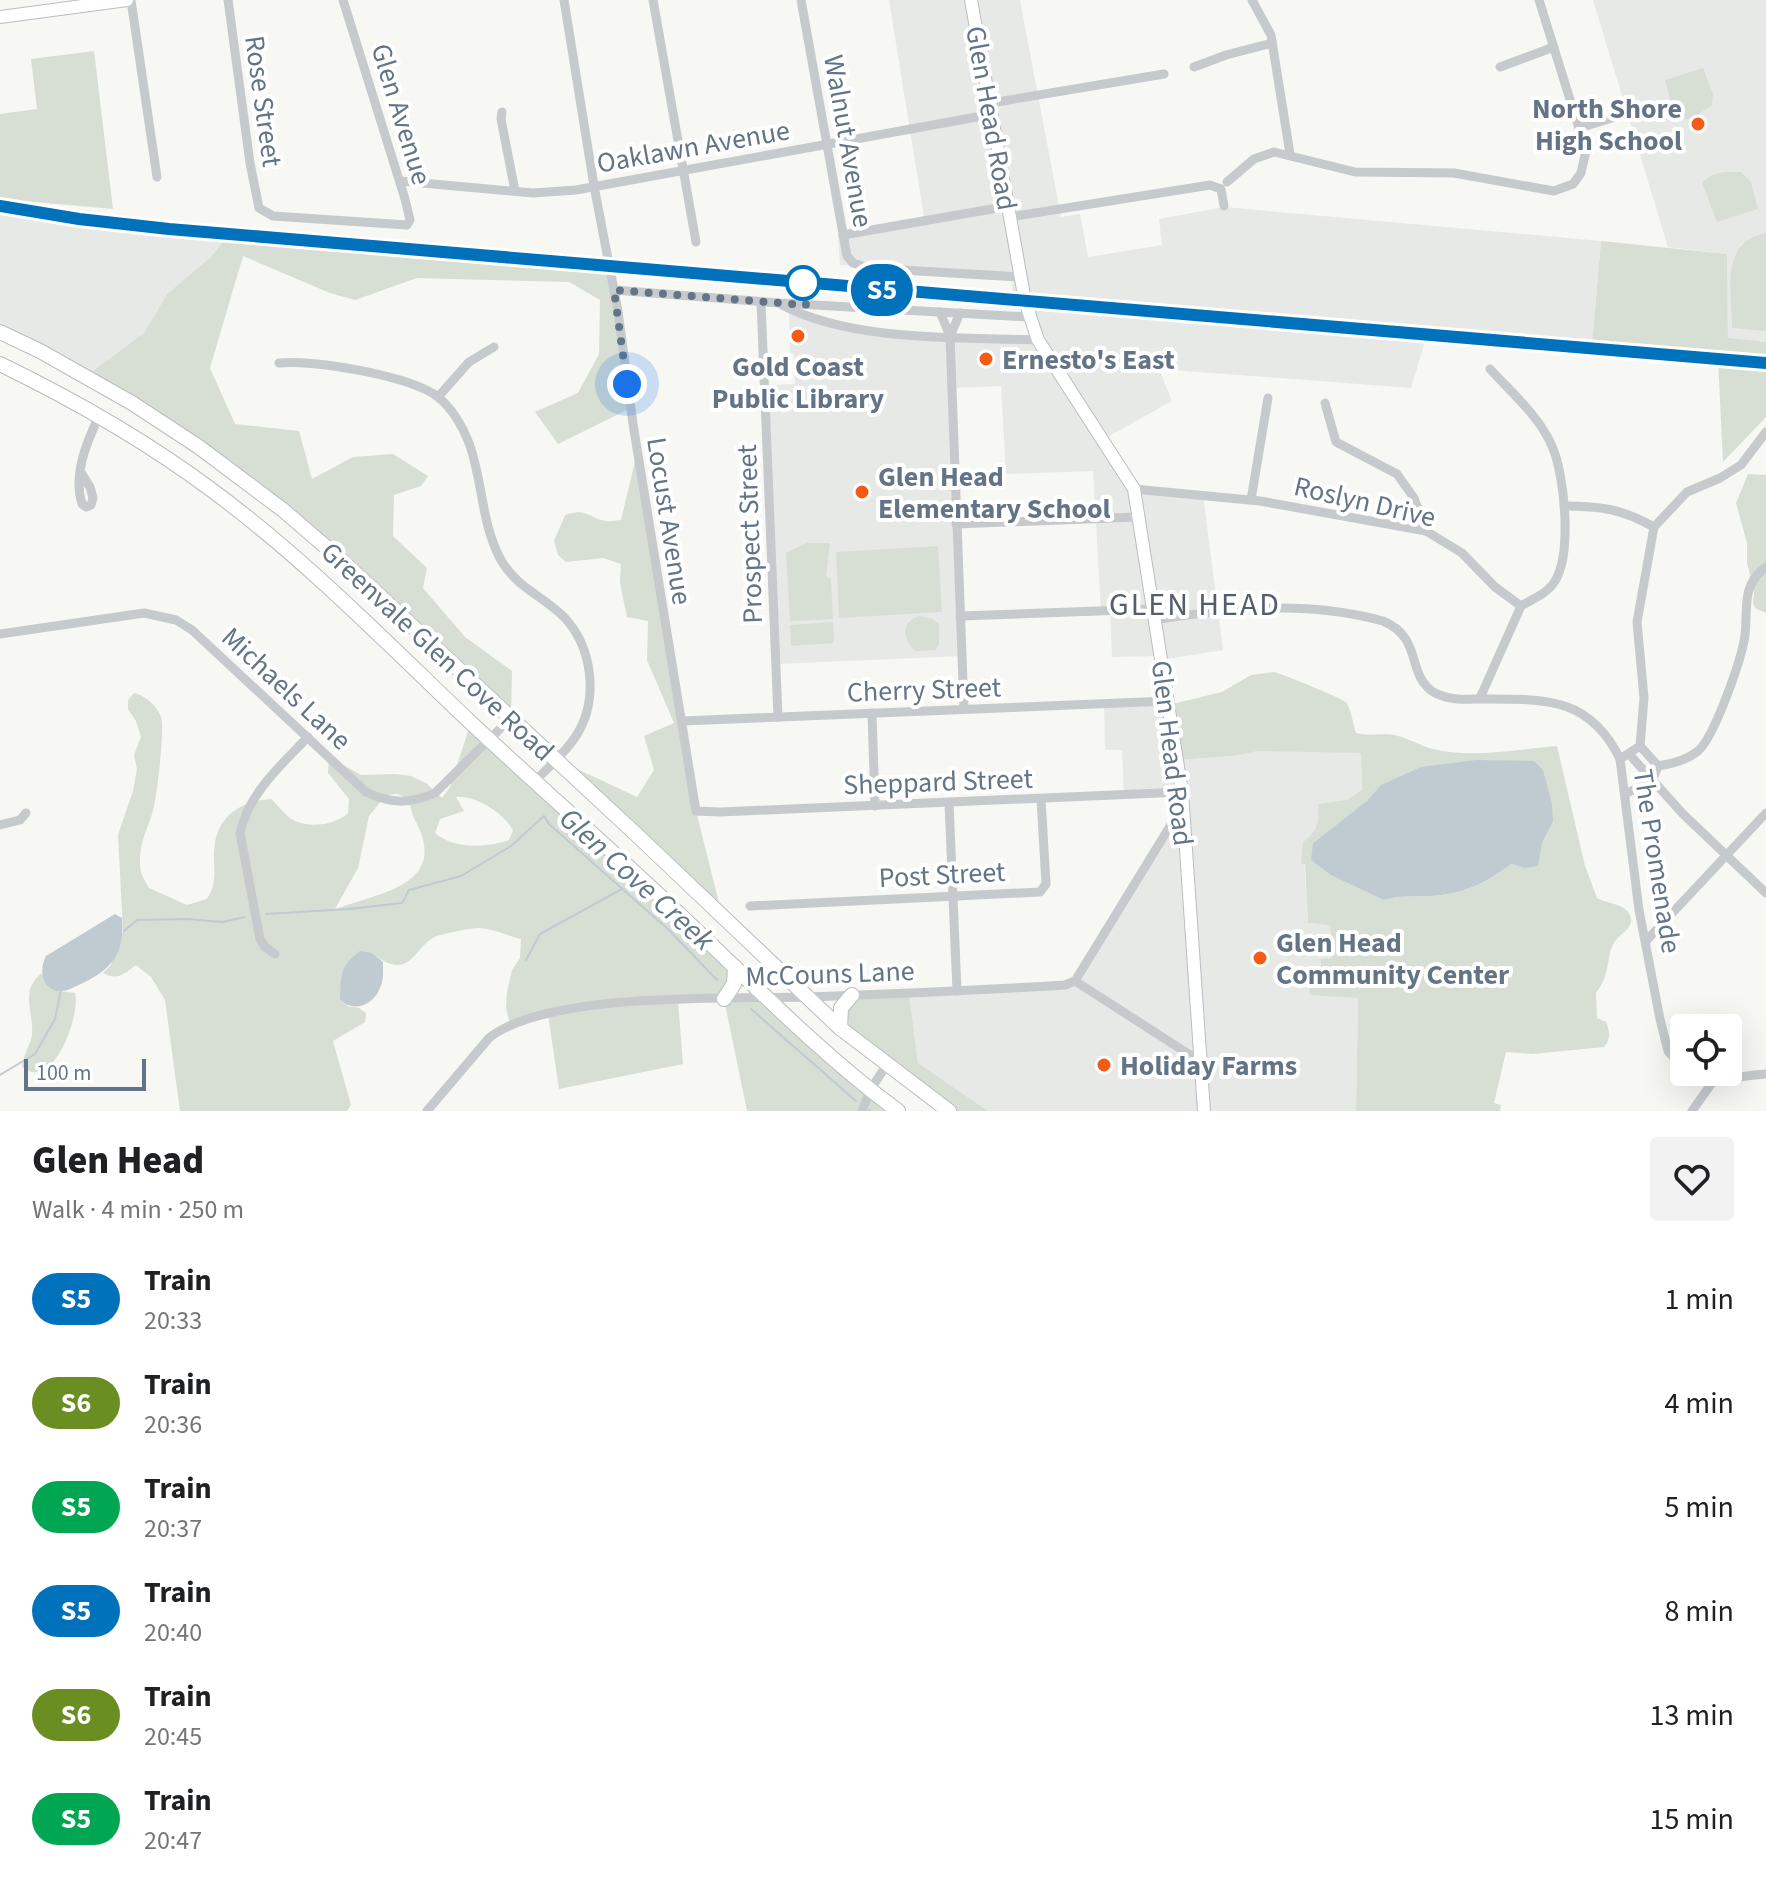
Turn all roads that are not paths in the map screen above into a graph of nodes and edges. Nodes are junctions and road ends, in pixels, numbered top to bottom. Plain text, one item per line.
1 (129, 0) edge
2 (228, 0) edge
3 (343, 0) edge
4 (564, 0) edge
5 (653, 0) edge
6 (801, 0) edge
7 (971, 0) edge
8 (1252, 0) edge
9 (1539, 0) edge
10 (0, 17) edge
11 (1272, 43) junction
12 (1554, 47) junction
13 (1194, 67) dead end
14 (1500, 67) dead end
15 (1164, 74) dead end
16 (992, 108) junction
17 (502, 112) dead end
18 (1622, 115) dead end
19 (1579, 128) junction
20 (827, 144) junction
21 (1290, 154) junction
22 (683, 170) junction
23 (157, 177) dead end
24 (400, 181) junction
25 (1227, 182) dead end
26 (594, 186) junction
27 (515, 191) junction
28 (1224, 206) dead end
29 (1010, 212) junction
30 (391, 224) joint
31 (843, 235) junction
32 (696, 242) dead end
33 (1020, 277) junction
34 (614, 290) junction
35 (761, 302) junction
36 (779, 303) junction
37 (940, 312) junction
38 (960, 313) junction
39 (1029, 317) junction
40 (0, 332) edge
41 (950, 336) junction
42 (1038, 340) junction
43 (494, 347) dead end
44 (279, 363) dead end
45 (0, 364) edge
46 (1490, 369) dead end
47 (438, 397) junction
48 (1268, 398) dead end
49 (1325, 403) dead end
50 (98, 418) junction
51 (1766, 432) edge
52 (80, 471) dead end
53 (1134, 489) junction
54 (1251, 500) junction
55 (1564, 506) junction
56 (1138, 517) junction
57 (956, 524) junction
58 (1654, 527) junction
59 (1426, 531) junction
60 (1766, 567) edge
61 (1521, 606) junction
62 (1153, 614) junction
63 (960, 616) junction
64 (0, 634) edge
65 (1480, 698) junction
66 (1168, 701) junction
67 (964, 709) junction
68 (872, 713) junction
69 (778, 717) junction
70 (511, 718) junction
71 (682, 721) junction
72 (308, 737) junction
73 (490, 740) junction
74 (1640, 746) junction
75 (1624, 756) junction
76 (556, 759) junction
77 (1658, 766) junction
78 (535, 781) junction
79 (1652, 781) junction
80 (1625, 794) junction
81 (1182, 798) junction
82 (1041, 799) junction
83 (949, 803) junction
84 (875, 806) junction
85 (696, 811) joint
86 (26, 813) dead end
87 (1766, 813) edge
88 (0, 825) edge
89 (1727, 855) junction
90 (1766, 893) edge
91 (953, 895) junction
92 (750, 906) dead end
93 (1646, 941) junction
94 (275, 954) dead end
95 (735, 967) junction
96 (1075, 981) junction
97 (957, 991) junction
98 (852, 995) junction
99 (766, 997) junction
100 (809, 997) junction
101 (724, 999) junction
102 (840, 1028) junction
103 (1670, 1053) edge
104 (1201, 1062) junction
105 (886, 1066) junction
106 (1766, 1074) edge
107 (1742, 1077) edge
108 (1710, 1086) edge
109 (870, 1090) junction
110 (427, 1111) edge
111 (862, 1111) edge
112 (898, 1111) edge
113 (949, 1111) edge
114 (1204, 1111) edge
115 (1692, 1111) edge

1 - 10 main road
1 - 23 street
2 - 30 street, Rose Street
3 - 24 street, Glen Avenue
4 - 26 street, Locust Avenue
5 - 22 street
6 - 20 street, Walnut Avenue
7 - 16 main road, Glen Head Road
8 - 11 street
9 - 12 street
11 - 13 street
11 - 21 street
12 - 14 street
12 - 19 street
15 - 16 street, Oaklawn Avenue
16 - 20 street, Oaklawn Avenue
16 - 29 main road, Glen Head Road
17 - 27 street
18 - 19 street
19 - 21 street
20 - 22 street, Oaklawn Avenue
20 - 31 street, Walnut Avenue
21 - 25 street
22 - 26 street, Oaklawn Avenue
22 - 32 street
24 - 27 street, Oaklawn Avenue
24 - 30 street, Glen Avenue
26 - 27 street, Oaklawn Avenue
26 - 34 street, Locust Avenue
28 - 29 street
29 - 31 street
29 - 33 main road, Glen Head Road
31 - 33 street, Walnut Avenue
33 - 39 main road, Glen Head Road
34 - 35 street
34 - 71 street, Locust Avenue
35 - 36 street
35 - 69 street, Prospect Street
36 - 37 street
36 - 41 street
37 - 38 street
37 - 41 street
38 - 39 street
38 - 41 street
39 - 42 main road, Glen Head Road
40 - 70 main road, Greenvale Glen Cove Road
41 - 42 street
41 - 57 street
42 - 53 main road, Glen Head Road
43 - 47 street
44 - 47 street
45 - 50 main road, Greenvale Glen Cove Road
46 - 55 street
47 - 76 street
48 - 54 street
49 - 59 street
50 - 52 street
50 - 73 main road, Greenvale Glen Cove Road
51 - 58 street
53 - 54 street, Roslyn Drive
53 - 56 main road, Glen Head Road
54 - 59 street, Roslyn Drive
55 - 58 street
55 - 61 street
56 - 57 street
56 - 62 main road, Glen Head Road
57 - 63 street
58 - 74 street, The Promenade
59 - 61 street, Roslyn Drive
60 - 77 street
61 - 65 street
62 - 63 street
62 - 65 street
62 - 66 main road, Glen Head Road
63 - 67 street
64 - 72 street, Michaels Lane
65 - 75 street
66 - 67 street, Cherry Street
66 - 81 main road, Glen Head Road
67 - 68 street, Cherry Street
68 - 69 street, Cherry Street
68 - 84 street
69 - 71 street, Cherry Street
70 - 73 street, Michaels Lane
70 - 76 main road, Greenvale Glen Cove Road
71 - 85 street, Locust Avenue
72 - 73 street, Michaels Lane
72 - 94 street
73 - 78 main road, Greenvale Glen Cove Road
74 - 75 street, The Promenade
74 - 77 street
75 - 79 street
75 - 80 street, The Promenade
76 - 78 street
76 - 100 main road, Greenvale Glen Cove Road
77 - 79 street
78 - 95 main road, Greenvale Glen Cove Road
79 - 80 street
79 - 89 street
80 - 93 street, The Promenade
81 - 82 street, Sheppard Street
81 - 96 street
81 - 104 main road, Glen Head Road
82 - 83 street, Sheppard Street
82 - 91 street, Post Street
83 - 84 street, Sheppard Street
83 - 91 street
84 - 85 street, Sheppard Street
86 - 88 street
87 - 89 street
89 - 90 street
89 - 93 street
91 - 92 street, Post Street
91 - 97 street
93 - 103 street, The Promenade
95 - 99 main road, Greenvale Glen Cove Road
95 - 101 main road
96 - 97 street, McCouns Lane
96 - 104 street
97 - 98 street, McCouns Lane
98 - 100 street, McCouns Lane
98 - 102 main road
99 - 100 street, McCouns Lane
99 - 101 street, McCouns Lane
99 - 109 main road, Greenvale Glen Cove Road
100 - 102 main road, Greenvale Glen Cove Road
101 - 110 street, McCouns Lane
102 - 105 main road, Greenvale Glen Cove Road
104 - 114 main road, Glen Head Road
105 - 109 street
105 - 113 main road, Greenvale Glen Cove Road
106 - 107 street
108 - 115 street
109 - 111 street
109 - 112 main road, Greenvale Glen Cove Road

